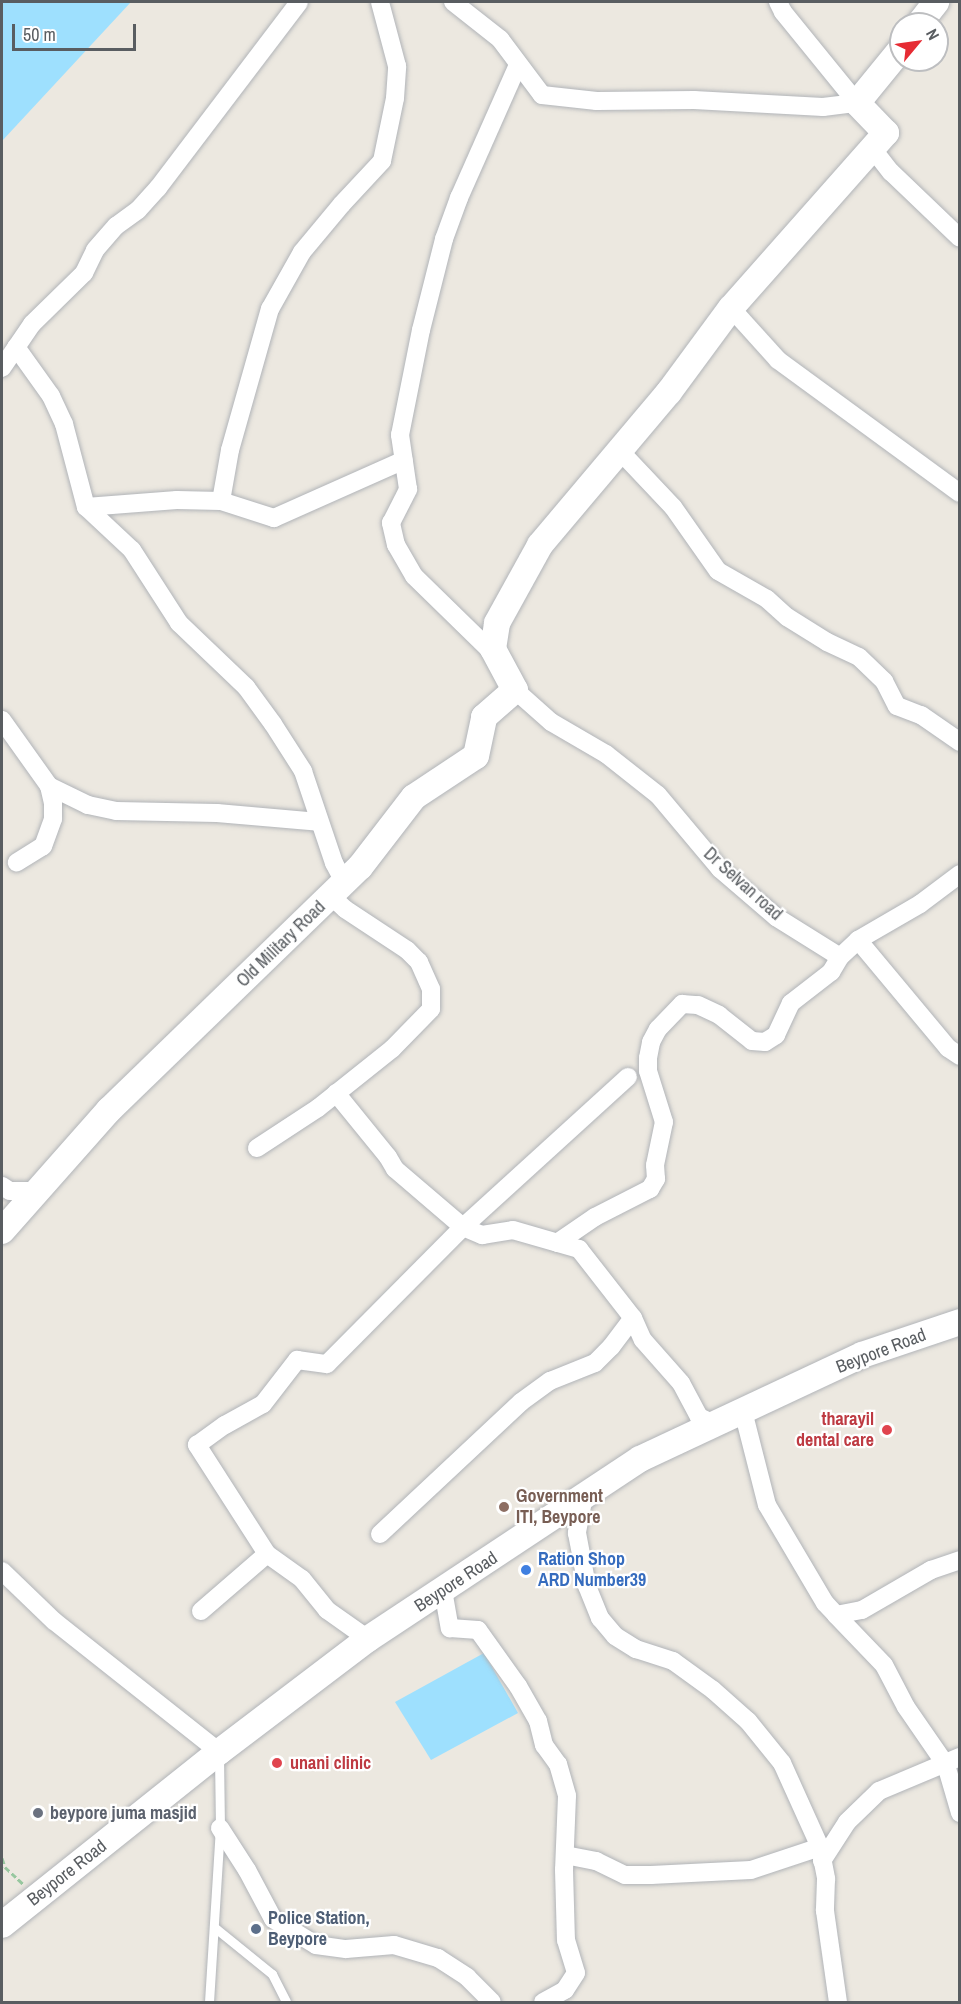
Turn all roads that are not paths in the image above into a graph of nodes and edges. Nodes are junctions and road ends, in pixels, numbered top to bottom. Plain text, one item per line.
1 (299, 2) edge
2 (380, 2) edge
3 (453, 2) edge
4 (778, 2) edge
5 (518, 64) junction
6 (889, 64) edge
7 (858, 103) junction
8 (872, 148) junction
9 (960, 238) edge
10 (731, 308) junction
11 (16, 347) junction
12 (2, 368) edge
13 (620, 451) junction
14 (404, 460) junction
15 (960, 493) edge
16 (221, 501) junction
17 (86, 507) junction
18 (495, 653) junction
19 (515, 690) junction
20 (2, 720) edge
21 (960, 742) edge
22 (49, 786) junction
23 (319, 822) junction
24 (17, 862) dead end
25 (960, 874) edge
26 (338, 889) junction
27 (858, 940) junction
28 (840, 957) junction
29 (960, 1056) edge
30 (628, 1077) dead end
31 (336, 1093) junction
32 (257, 1148) dead end
33 (2, 1186) edge
34 (38, 1191) junction
35 (463, 1227) junction
36 (2, 1231) edge
37 (558, 1243) junction
38 (633, 1318) junction
39 (960, 1322) edge
40 (740, 1412) junction
41 (584, 1496) junction
42 (380, 1534) dead end
43 (267, 1554) junction
44 (960, 1560) edge
45 (2, 1571) edge
46 (443, 1590) junction
47 (201, 1611) dead end
48 (836, 1615) junction
49 (368, 1640) junction
50 (219, 1752) junction
51 (953, 1761) edge
52 (960, 1813) edge
53 (220, 1828) junction
54 (821, 1854) junction
55 (565, 1855) junction
56 (2, 1925) edge
57 (214, 1927) junction
58 (209, 2002) edge
59 (286, 2002) edge
60 (492, 2002) edge
61 (543, 2002) edge
62 (838, 2002) edge

1 - 11 street
2 - 16 street
3 - 5 street
4 - 7 street
5 - 7 street
5 - 14 street
6 - 7 main road
7 - 8 main road
8 - 9 street
8 - 10 main road
10 - 13 main road
10 - 15 street
11 - 12 street
11 - 17 street
13 - 18 main road
13 - 21 street
14 - 16 street
14 - 18 street
16 - 17 street
17 - 23 street
18 - 19 main road
19 - 26 main road, Old Military Road
19 - 28 street, Dr Selvan road
20 - 22 street
22 - 23 street
22 - 24 street
23 - 26 street
25 - 27 street
26 - 31 street
26 - 34 main road, Old Military Road
27 - 28 street
27 - 29 street
28 - 37 street
30 - 35 street
31 - 32 street
31 - 35 street
33 - 34 street
34 - 36 main road, Old Military Road
35 - 37 street
35 - 43 street
37 - 38 street
38 - 40 street
38 - 42 street
39 - 40 main road, Beypore Road
40 - 41 main road, Beypore Road
40 - 48 street
41 - 46 main road, Beypore Road
41 - 54 street
43 - 47 street
43 - 49 street
44 - 48 street
45 - 50 street
46 - 49 main road, Beypore Road
46 - 55 street
48 - 51 street
49 - 50 main road, Beypore Road
50 - 53 lane
50 - 56 main road, Beypore Road
51 - 52 street
51 - 54 street
53 - 57 lane
53 - 60 street
54 - 55 street
54 - 62 street
55 - 61 street
57 - 58 lane
57 - 59 lane

